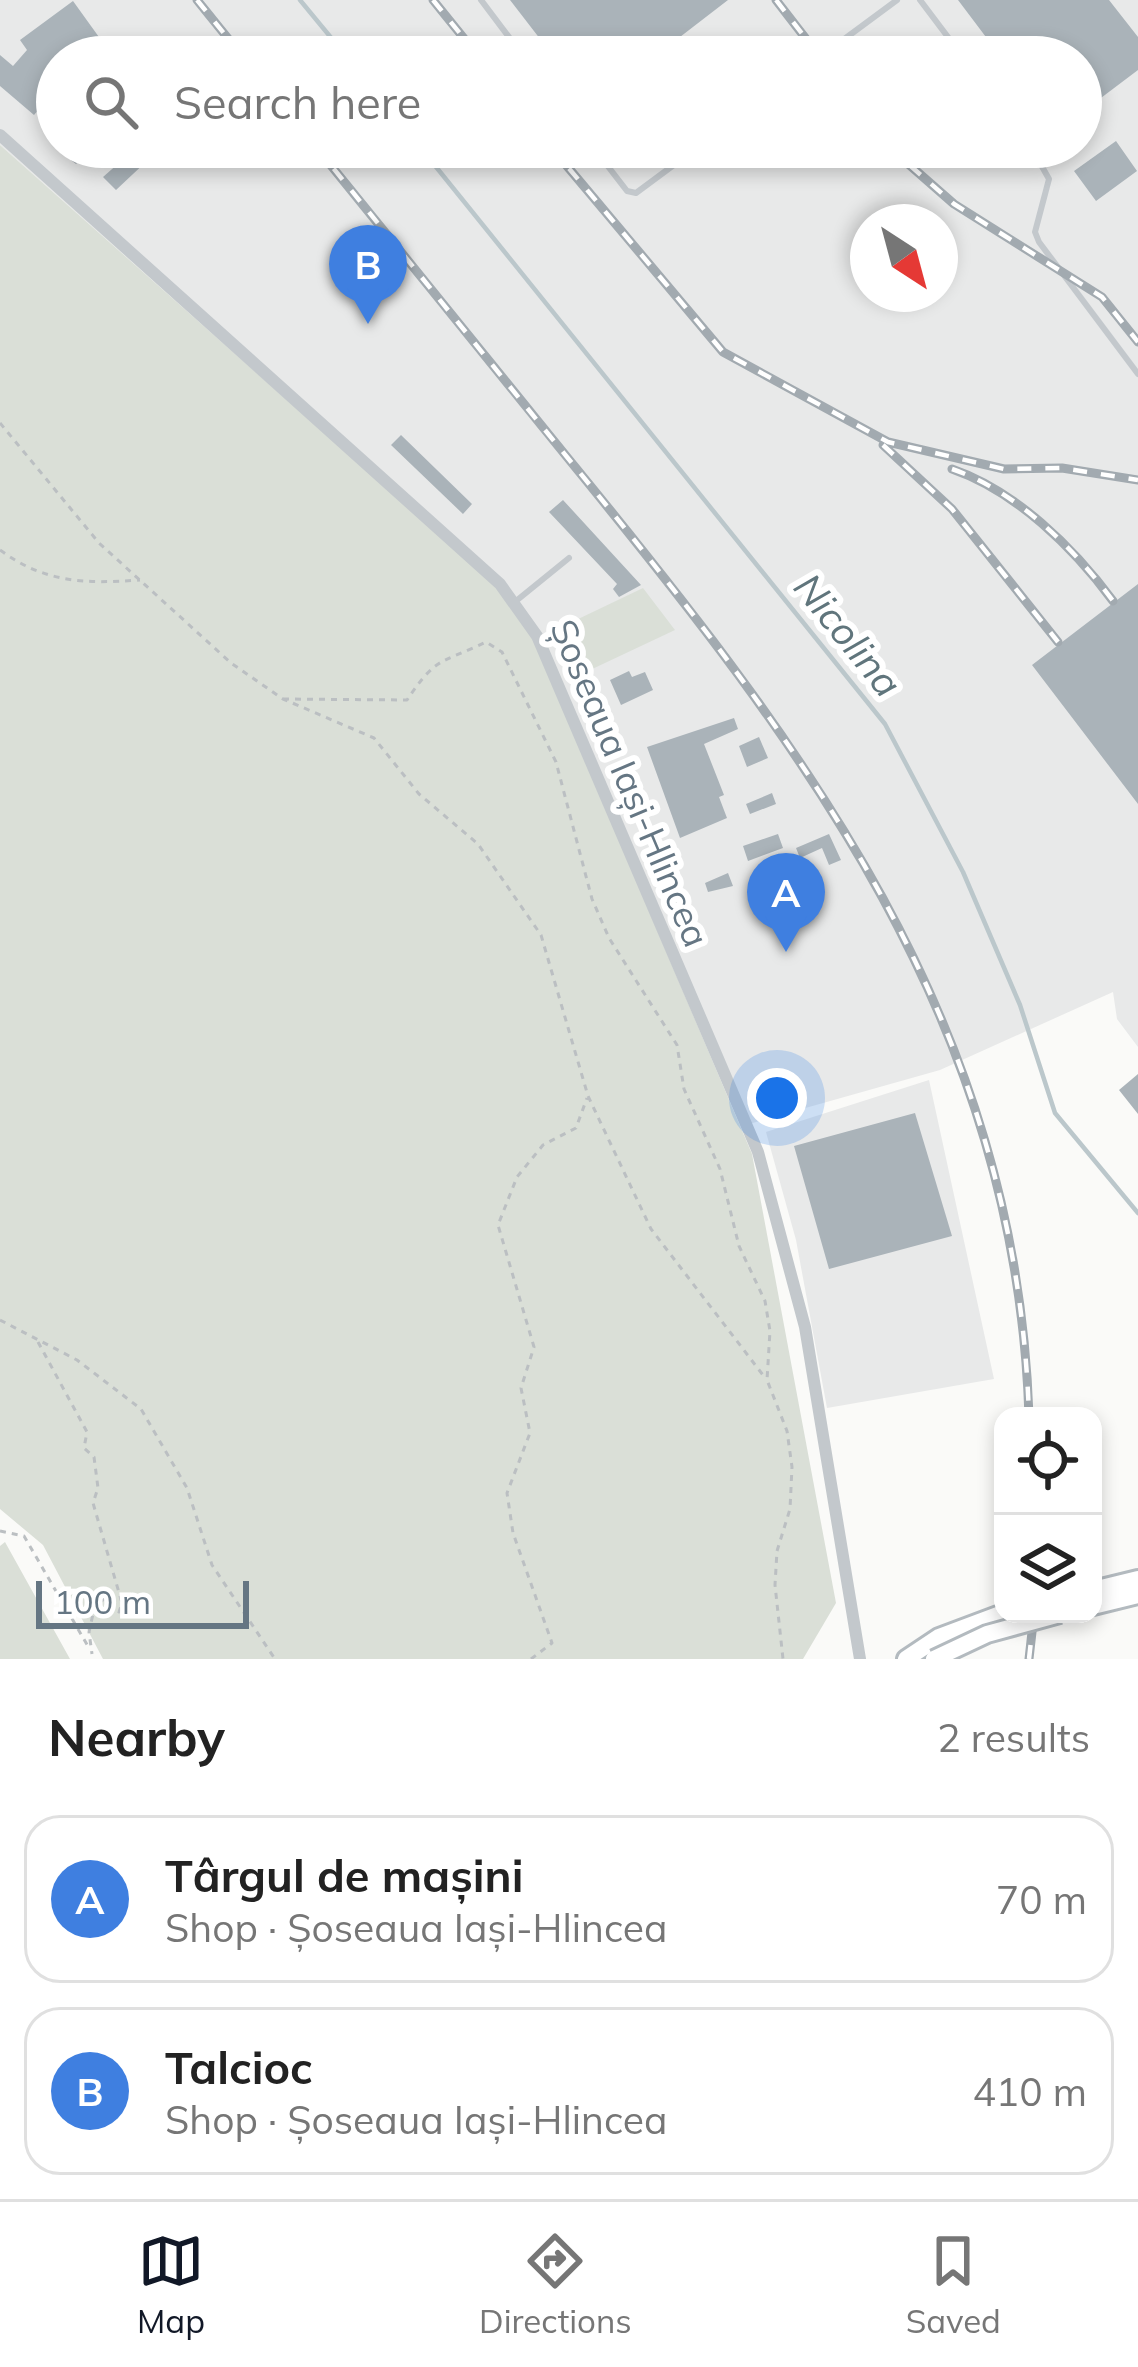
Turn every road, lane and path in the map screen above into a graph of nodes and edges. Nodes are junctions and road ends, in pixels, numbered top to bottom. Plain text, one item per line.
1 (481, 0) edge
2 (897, 0) edge
3 (920, 0) edge
4 (508, 36) edge
5 (848, 36) edge
6 (947, 36) edge
7 (0, 135) edge
8 (36, 168) edge
9 (36, 168) edge
10 (609, 168) edge
11 (670, 168) edge
12 (1043, 168) edge
13 (1138, 374) edge
14 (0, 423) edge
15 (0, 550) edge
16 (568, 558) dead end
17 (142, 580) junction
18 (516, 602) junction
19 (283, 699) junction
20 (588, 1096) junction
21 (0, 1320) edge
22 (37, 1339) junction
23 (767, 1380) junction
24 (0, 1532) edge
25 (1138, 1579) edge
26 (1102, 1588) edge
27 (1138, 1595) edge
28 (1102, 1604) edge
29 (994, 1616) edge
30 (1027, 1623) edge
31 (94, 1656) edge
32 (275, 1659) edge
33 (531, 1659) edge
34 (783, 1659) edge
35 (860, 1659) edge
36 (906, 1659) edge
37 (934, 1659) edge

1 - 4 lane
2 - 5 lane
3 - 6 lane
7 - 8 street, Șoseaua Iași-Hlincea
9 - 18 street, Șoseaua Iași-Hlincea
10 - 11 lane
12 - 13 lane
14 - 17 path
15 - 17 path
16 - 18 lane
17 - 19 path
18 - 35 street, Șoseaua Iași-Hlincea
19 - 20 path
19 - 23 path
20 - 23 path
20 - 33 path
21 - 22 path
22 - 31 path
22 - 32 path
23 - 34 path
24 - 31 path
25 - 26 main road
27 - 28 main road
29 - 36 main road
30 - 37 main road, bridge

